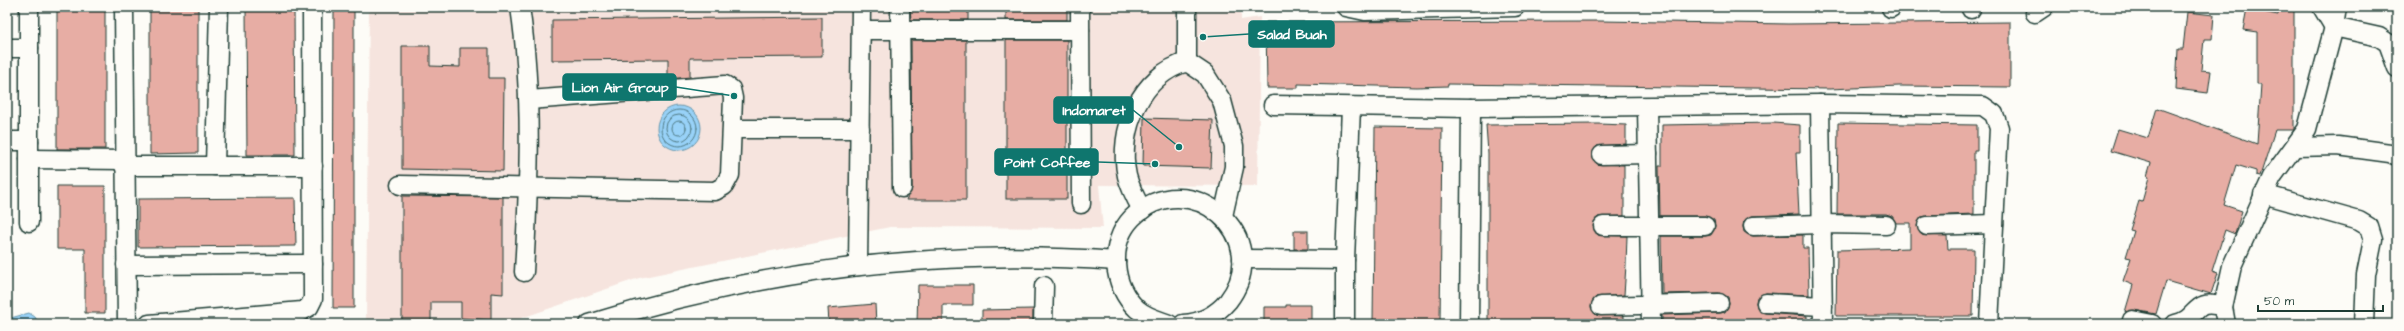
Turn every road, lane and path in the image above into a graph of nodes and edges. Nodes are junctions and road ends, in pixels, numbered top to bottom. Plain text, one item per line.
1 (29, 7) edge
2 (124, 7) edge
3 (219, 7) edge
4 (312, 7) edge
5 (520, 7) edge
6 (861, 7) edge
7 (900, 7) edge
8 (1080, 7) edge
9 (1187, 7) edge
10 (1346, 7) edge
11 (1515, 7) edge
12 (2322, 7) edge
13 (2337, 7) edge
14 (1494, 8) edge
15 (1417, 9) edge
16 (2334, 28) junction
17 (900, 29) junction
18 (861, 30) junction
19 (1080, 30) junction
20 (7, 48) edge
21 (29, 48) junction
22 (1187, 62) junction
23 (2397, 68) edge
24 (529, 100) junction
25 (1820, 104) junction
26 (1273, 105) dead end
27 (1648, 106) junction
28 (1351, 107) junction
29 (1472, 108) junction
30 (733, 129) junction
31 (860, 129) junction
32 (7, 141) edge
33 (29, 141) junction
34 (2295, 147) junction
35 (1648, 154) junction
36 (1602, 155) dead end
37 (2397, 156) edge
38 (29, 159) junction
39 (124, 163) junction
40 (215, 166) junction
41 (313, 166) junction
42 (400, 185) dead end
43 (529, 186) junction
44 (902, 188) dead end
45 (2263, 194) junction
46 (1081, 204) dead end
47 (1142, 210) junction
48 (1223, 216) junction
49 (29, 222) dead end
50 (1821, 224) junction
51 (1994, 224) junction
52 (1886, 225) dead end
53 (1603, 226) dead end
54 (1649, 226) junction
55 (1705, 226) dead end
56 (1753, 226) dead end
57 (1927, 226) dead end
58 (1242, 259) junction
59 (1345, 260) junction
60 (1116, 261) junction
61 (313, 264) junction
62 (126, 265) junction
63 (858, 266) junction
64 (524, 272) dead end
65 (1044, 286) dead end
66 (1719, 303) dead end
67 (1766, 303) dead end
68 (1651, 305) junction
69 (1601, 306) dead end
70 (1823, 315) edge
71 (2224, 316) edge
72 (2132, 320) dead end
73 (1152, 321) edge
74 (216, 322) edge
75 (127, 324) edge
76 (149, 324) edge
77 (589, 324) edge
78 (1043, 324) edge
79 (1169, 324) edge
80 (1183, 324) edge
81 (1191, 324) edge
82 (1346, 324) edge
83 (1469, 324) edge
84 (1651, 324) edge
85 (1989, 324) edge
86 (2152, 324) edge
87 (2176, 324) edge
88 (2364, 324) edge

1 - 21 street
2 - 39 street
3 - 40 street
4 - 41 street
5 - 24 street
6 - 18 street
7 - 17 street
8 - 19 street
9 - 22 street
10 - 15 street
11 - 14 street
12 - 16 street
13 - 16 street
14 - 15 street
16 - 23 street
16 - 34 street
17 - 18 street
17 - 19 street
17 - 44 street
18 - 31 street
19 - 46 street
20 - 21 street
21 - 33 street
22 - 47 street
22 - 48 street
24 - 30 street
24 - 43 street
25 - 27 street
25 - 50 street
25 - 51 street
26 - 28 street
27 - 29 street
27 - 35 street
28 - 29 street
28 - 59 street
29 - 83 street
30 - 31 street
30 - 43 street
31 - 63 street
32 - 33 street
33 - 38 street
34 - 37 street
34 - 45 street
35 - 36 street
35 - 54 street
38 - 39 street
38 - 49 street
39 - 40 street
39 - 62 street
40 - 41 street
41 - 61 street
42 - 43 street
43 - 64 street
45 - 71 street
45 - 88 street
47 - 48 street
47 - 60 street
48 - 58 street
50 - 52 street
50 - 56 street
50 - 70 street
51 - 57 street
51 - 85 street
53 - 54 street
54 - 55 street
54 - 68 street
58 - 59 street
58 - 81 street
59 - 82 street
60 - 63 street
60 - 73 street
61 - 62 street
61 - 74 street
62 - 75 street
63 - 77 street
65 - 78 street
66 - 68 street
67 - 70 street
68 - 69 street
68 - 84 street
71 - 87 street
72 - 86 street
73 - 79 street
74 - 76 street
80 - 81 street

